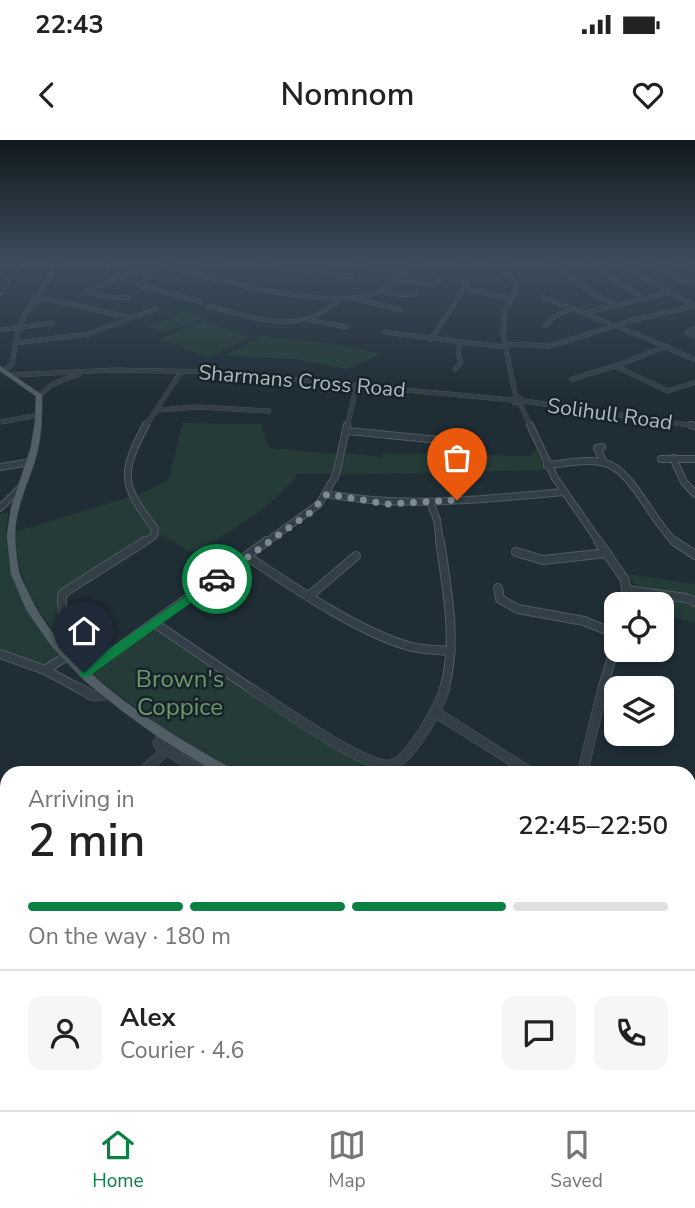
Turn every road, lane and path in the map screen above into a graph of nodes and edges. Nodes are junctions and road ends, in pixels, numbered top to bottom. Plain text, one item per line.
1 (28, 307) edge
2 (84, 307) edge
3 (213, 307) edge
4 (329, 307) edge
5 (391, 307) edge
6 (451, 307) edge
7 (507, 307) edge
8 (603, 307) edge
9 (689, 307) edge
10 (572, 308) joint
11 (156, 309) dead end
12 (401, 310) dead end
13 (584, 313) junction
14 (132, 318) junction
15 (308, 320) junction
16 (52, 323) dead end
17 (545, 325) dead end
18 (618, 325) junction
19 (346, 327) dead end
20 (18, 328) junction
21 (695, 328) edge
22 (0, 330) edge
23 (385, 332) dead end
24 (695, 336) edge
25 (431, 339) junction
26 (460, 342) junction
27 (15, 343) junction
28 (505, 346) junction
29 (667, 346) junction
30 (695, 360) edge
31 (615, 366) junction
32 (455, 369) dead end
33 (92, 371) junction
34 (5, 372) edge
35 (181, 372) junction
36 (572, 379) dead end
37 (695, 382) edge
38 (357, 384) junction
39 (39, 395) junction
40 (518, 401) junction
41 (158, 410) junction
42 (269, 411) dead end
43 (39, 415) junction
44 (0, 422) edge
45 (695, 426) edge
46 (348, 431) junction
47 (459, 442) dead end
48 (602, 447) dead end
49 (661, 458) dead end
50 (673, 458) junction
51 (695, 459) edge
52 (31, 462) junction
53 (604, 463) junction
54 (547, 465) junction
55 (0, 467) edge
56 (20, 488) junction
57 (564, 492) junction
58 (327, 494) junction
59 (695, 494) edge
60 (430, 502) junction
61 (14, 508) junction
62 (0, 509) edge
63 (516, 551) dead end
64 (607, 553) junction
65 (695, 555) edge
66 (356, 556) dead end
67 (248, 557) junction
68 (498, 588) dead end
69 (627, 590) joint
70 (309, 596) junction
71 (695, 602) edge
72 (154, 624) junction
73 (604, 629) edge
74 (451, 651) junction
75 (0, 654) edge
76 (67, 656) junction
77 (104, 658) junction
78 (611, 662) edge
79 (46, 670) junction
80 (84, 673) junction
81 (107, 694) junction
82 (435, 712) junction
83 (163, 736) junction
84 (172, 751) junction
85 (152, 766) edge
86 (194, 766) edge
87 (210, 766) edge
88 (520, 766) edge
89 (584, 766) edge

1 - 20 street
2 - 14 street
3 - 15 street
4 - 15 street
5 - 12 street
6 - 25 street
7 - 28 street
8 - 13 street
9 - 18 street
10 - 13 street
10 - 17 street
11 - 14 street
13 - 18 street
14 - 27 street
15 - 19 street
16 - 20 street
18 - 28 street
18 - 29 street
20 - 22 street
20 - 27 street
21 - 24 street
23 - 25 street
25 - 26 street
26 - 28 street
26 - 32 street
27 - 34 street
28 - 40 street
29 - 30 street
29 - 31 street
31 - 36 street
31 - 37 street
33 - 34 street, Sharmans Cross Road
33 - 35 street, Sharmans Cross Road
33 - 39 street, Sharmans Cross Road
34 - 39 main road
35 - 38 street, Sharmans Cross Road
35 - 41 street
38 - 40 street, Sharmans Cross Road
38 - 46 street
39 - 43 main road
40 - 45 street, Solihull Road
40 - 54 street
41 - 42 street
41 - 77 street
43 - 44 street
43 - 52 main road
46 - 47 street
46 - 58 street
48 - 53 street
49 - 50 street
50 - 51 street
50 - 59 street
52 - 55 street
52 - 56 main road
53 - 54 street
53 - 65 street
54 - 57 street
56 - 61 main road
56 - 62 street
57 - 60 street
57 - 64 street
58 - 60 street
58 - 67 street
60 - 74 street
61 - 62 street
61 - 76 main road
63 - 64 street
64 - 69 street
66 - 70 street
67 - 70 street
67 - 72 street
68 - 73 street
69 - 71 street
70 - 74 street
72 - 77 street
72 - 82 street
74 - 82 street
75 - 79 street
76 - 79 street
76 - 80 main road
77 - 80 street
78 - 89 street
79 - 81 street
80 - 81 main road
81 - 83 main road
82 - 88 street
83 - 84 main road
83 - 84 street
84 - 85 street
84 - 86 street
84 - 87 main road

